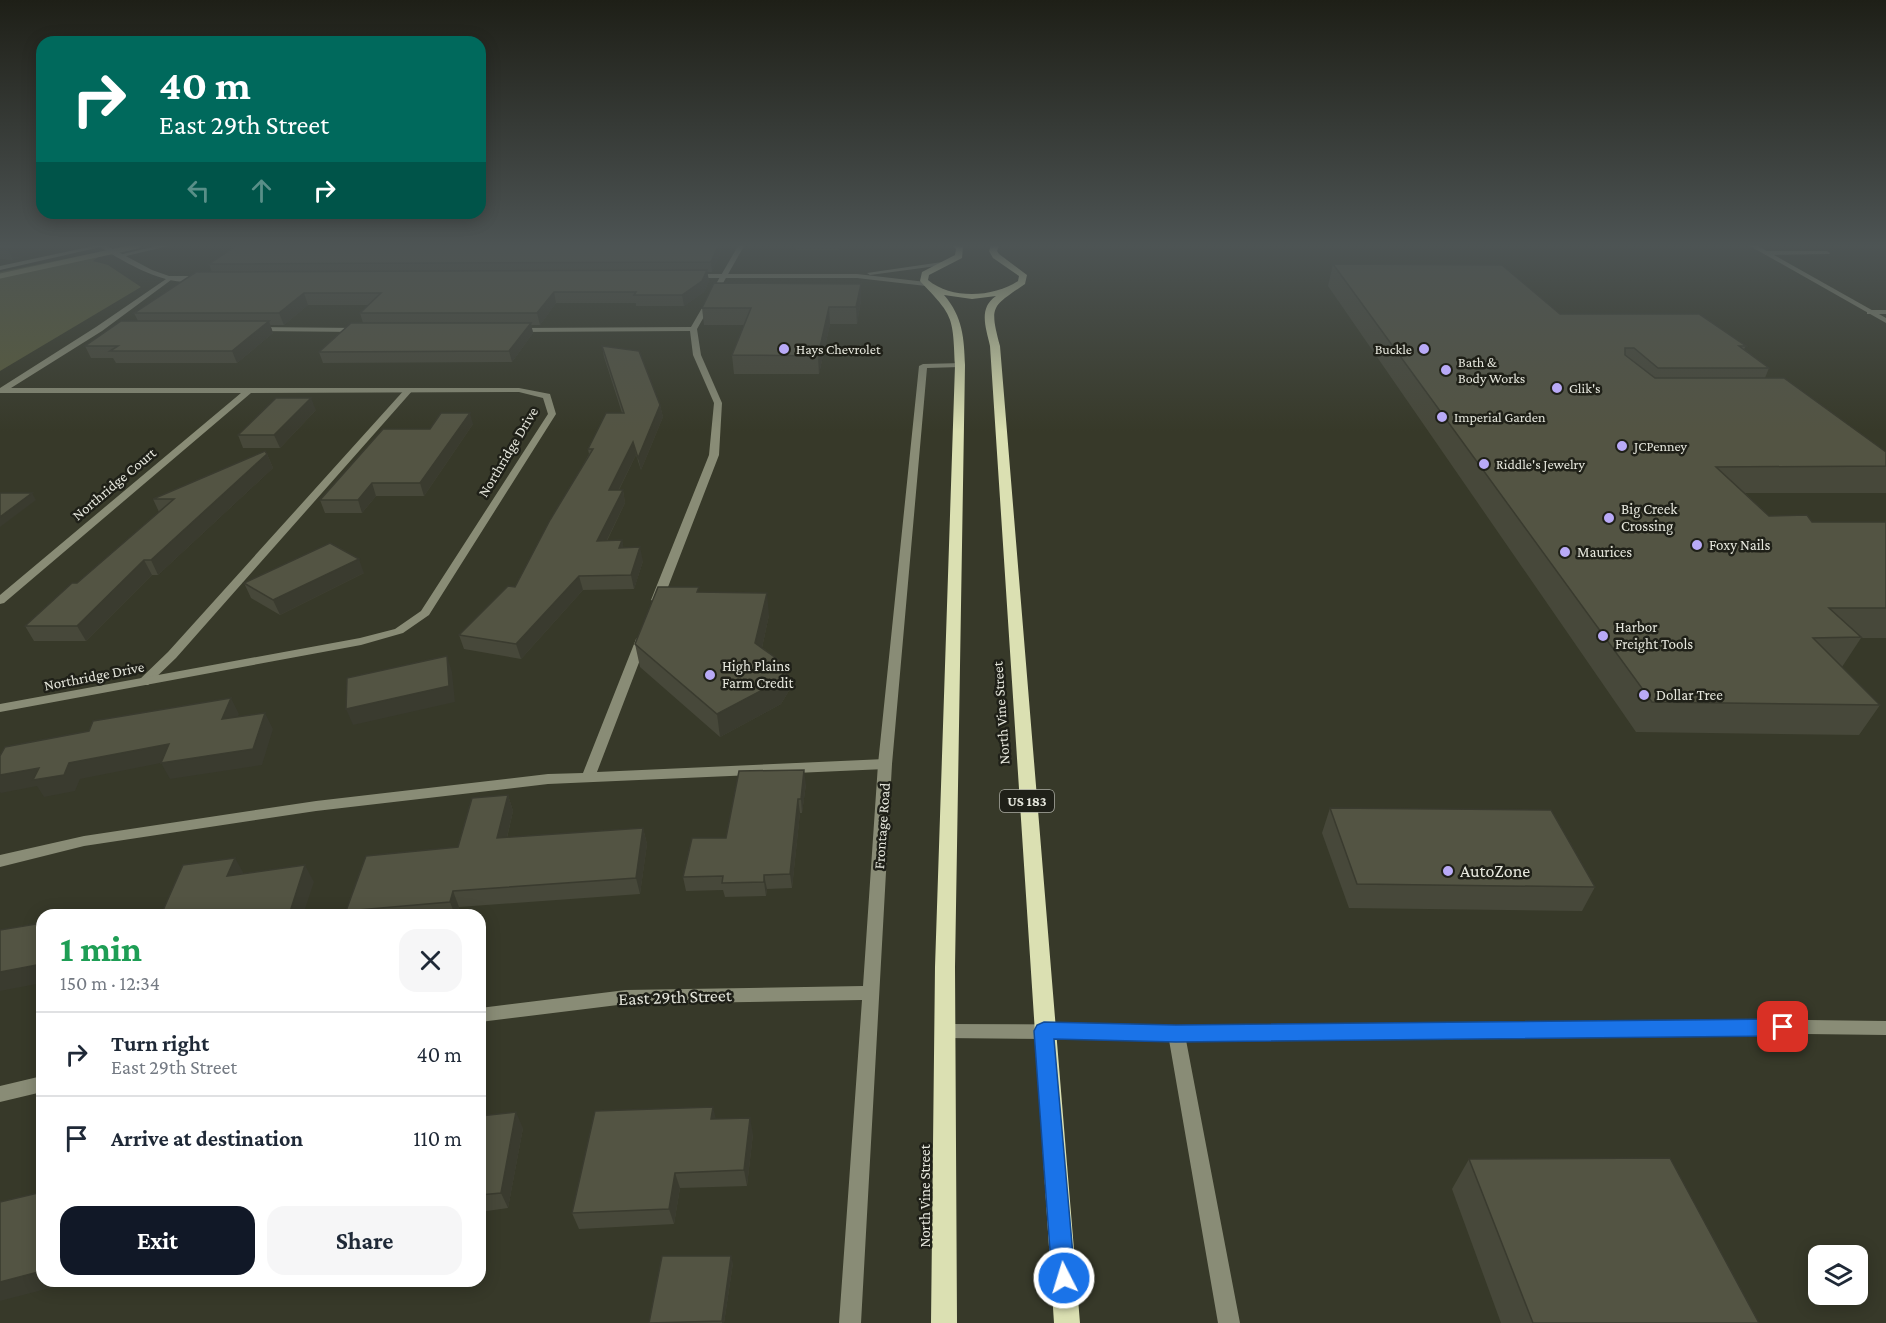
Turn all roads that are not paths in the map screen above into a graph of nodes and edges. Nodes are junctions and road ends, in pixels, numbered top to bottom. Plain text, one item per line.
1 (129, 308) edge
2 (705, 308) edge
3 (950, 308) edge
4 (991, 308) edge
5 (1862, 308) edge
6 (1870, 312) junction
7 (1886, 312) edge
8 (1886, 321) edge
9 (99, 329) junction
10 (120, 329) edge
11 (251, 329) edge
12 (693, 329) junction
13 (370, 330) edge
14 (513, 330) edge
15 (960, 365) junction
16 (409, 390) junction
17 (0, 391) edge
18 (248, 391) junction
19 (0, 601) edge
20 (651, 615) edge
21 (647, 626) edge
22 (144, 682) junction
23 (0, 708) edge
24 (885, 764) junction
25 (588, 777) junction
26 (0, 861) edge
27 (871, 993) junction
28 (486, 1014) edge
29 (1886, 1028) edge
30 (944, 1031) junction
31 (1044, 1031) junction
32 (1176, 1033) junction
33 (36, 1085) edge
34 (0, 1094) edge
35 (850, 1323) edge
36 (944, 1323) edge
37 (1067, 1323) edge
38 (1229, 1323) edge

1 - 9 street
2 - 12 street
3 - 15 main road, North Vine Street
4 - 31 main road, North Vine Street / US 183
5 - 6 street
6 - 7 street
6 - 8 street
9 - 10 street
9 - 17 street
11 - 13 street
12 - 14 street
12 - 20 street
15 - 24 street, Frontage Road
15 - 30 main road, North Vine Street
16 - 18 street, Northridge Drive
16 - 22 street
16 - 22 street, Northridge Drive
17 - 18 street, Northridge Drive
18 - 19 street, Northridge Court
21 - 25 street
22 - 23 street, Northridge Drive
24 - 25 street
24 - 27 street, Frontage Road
25 - 26 street
27 - 28 street, East 29th Street
27 - 35 street, Frontage Road
29 - 32 street
30 - 31 street
30 - 36 main road, North Vine Street
31 - 32 street
31 - 37 main road, North Vine Street / US 183
32 - 38 street
33 - 34 street

